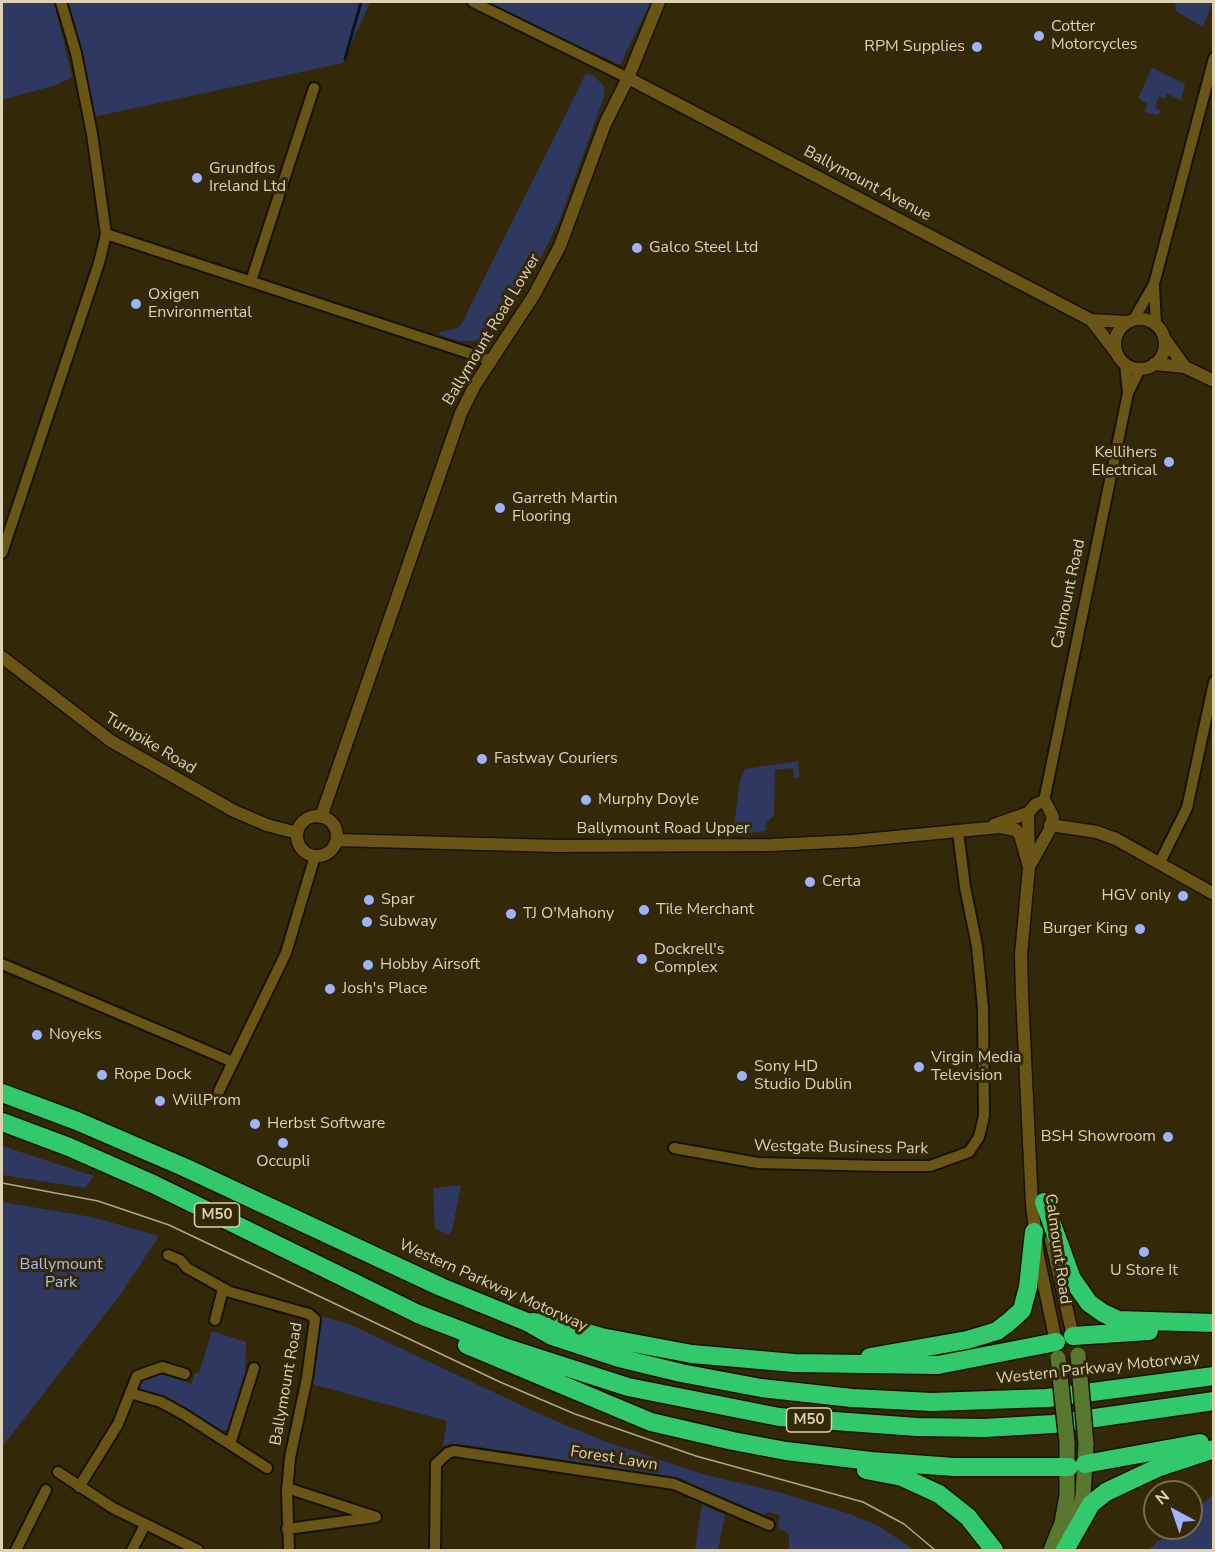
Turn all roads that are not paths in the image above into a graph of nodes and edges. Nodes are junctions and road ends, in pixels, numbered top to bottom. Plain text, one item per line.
1 (61, 2) edge
2 (473, 2) edge
3 (659, 2) edge
4 (1214, 58) edge
5 (628, 78) junction
6 (314, 88) dead end
7 (106, 234) junction
8 (251, 281) junction
9 (1154, 284) junction
10 (1091, 320) junction
11 (1130, 321) junction
12 (1156, 325) junction
13 (1164, 338) junction
14 (1116, 351) junction
15 (490, 360) junction
16 (1125, 364) junction
17 (1154, 364) junction
18 (1185, 367) junction
19 (1140, 369) junction
20 (1214, 381) edge
21 (1128, 393) junction
22 (2, 553) edge
23 (2, 657) edge
24 (1214, 682) edge
25 (1044, 801) junction
26 (1028, 813) junction
27 (321, 817) junction
28 (1050, 825) junction
29 (988, 827) junction
30 (958, 832) junction
31 (297, 833) junction
32 (337, 840) junction
33 (315, 856) junction
34 (1160, 862) junction
35 (1029, 867) junction
36 (1214, 894) edge
37 (2, 964) edge
38 (232, 1062) junction
39 (219, 1092) dead end
40 (2, 1094) edge
41 (2, 1122) edge
42 (674, 1148) dead end
43 (1030, 1161) junction
44 (1044, 1202) junction
45 (1034, 1232) junction
46 (168, 1255) dead end
47 (223, 1289) junction
48 (418, 1314) junction
49 (215, 1320) dead end
50 (527, 1322) junction
51 (1214, 1325) edge
52 (1073, 1336) junction
53 (1057, 1350) junction
54 (829, 1364) junction
55 (254, 1368) dead end
56 (185, 1374) dead end
57 (1214, 1376) edge
58 (130, 1393) junction
59 (1214, 1401) edge
60 (651, 1422) junction
61 (1214, 1440) edge
62 (230, 1444) junction
63 (1214, 1449) edge
64 (1077, 1466) junction
65 (267, 1468) dead end
66 (58, 1472) dead end
67 (79, 1487) junction
68 (287, 1488) junction
69 (46, 1490) dead end
70 (145, 1525) junction
71 (769, 1525) dead end
72 (287, 1529) junction
73 (16, 1551) edge
74 (132, 1551) edge
75 (198, 1551) edge
76 (289, 1551) edge
77 (435, 1551) edge
78 (994, 1551) edge
79 (1051, 1551) edge
80 (1065, 1551) edge

1 - 7 street
2 - 5 street
3 - 5 street, Ballymount Road Lower
4 - 9 street
5 - 10 street, Ballymount Avenue
5 - 15 street, Ballymount Road Lower
6 - 8 street
7 - 8 street
7 - 22 street
8 - 15 street
9 - 11 street
9 - 12 street
10 - 11 street, Ballymount Avenue
10 - 14 street, Ballymount Avenue
11 - 12 street
11 - 14 street
12 - 13 street
13 - 17 street
13 - 18 street
14 - 16 street
15 - 27 street, Ballymount Road Lower
16 - 19 street
16 - 21 street, Calmount Road
17 - 18 street
17 - 19 street
18 - 20 street
19 - 21 street, Calmount Road
21 - 25 street, Calmount Road
23 - 31 street, Turnpike Road
24 - 34 street
25 - 26 street, Ballymount Road Upper
25 - 28 street
26 - 29 street, Ballymount Road Upper
26 - 35 street, Calmount Road
27 - 31 street
27 - 32 street
28 - 34 street
28 - 35 street, Calmount Road
29 - 30 street, Ballymount Road Upper
29 - 35 street, Ballymount Road Upper
30 - 32 street, Ballymount Road Upper
30 - 42 street, Westgate Business Park
31 - 33 street
32 - 33 street
33 - 38 street
34 - 36 street
35 - 43 street, Calmount Road
37 - 38 street
38 - 39 street
40 - 50 highway, Western Parkway Motorway / M50
41 - 48 highway, M50
43 - 44 street, Calmount Road
43 - 45 street, Calmount Road
44 - 51 highway
44 - 52 street, Calmount Road
45 - 53 street, Calmount Road
45 - 54 highway, M50
46 - 47 street, Ballymount Road
47 - 49 street
47 - 68 street, Ballymount Road
48 - 59 highway, M50
48 - 60 highway, M50
50 - 54 highway, M50
50 - 57 highway, Western Parkway Motorway / M50
51 - 52 highway
52 - 53 main road
52 - 64 main road, bridge
53 - 54 highway, M50
53 - 64 main road, bridge
55 - 62 street
56 - 58 street
58 - 62 street
58 - 67 street
60 - 64 highway, M50
60 - 78 highway, M50
61 - 64 highway, M50
62 - 65 street
63 - 80 highway
64 - 79 main road
64 - 80 main road
66 - 67 street
67 - 70 street
68 - 72 street, Ballymount Road
68 - 72 street
69 - 73 street
70 - 74 street
70 - 75 street
71 - 77 street, Forest Lawn
72 - 76 street, Ballymount Road

